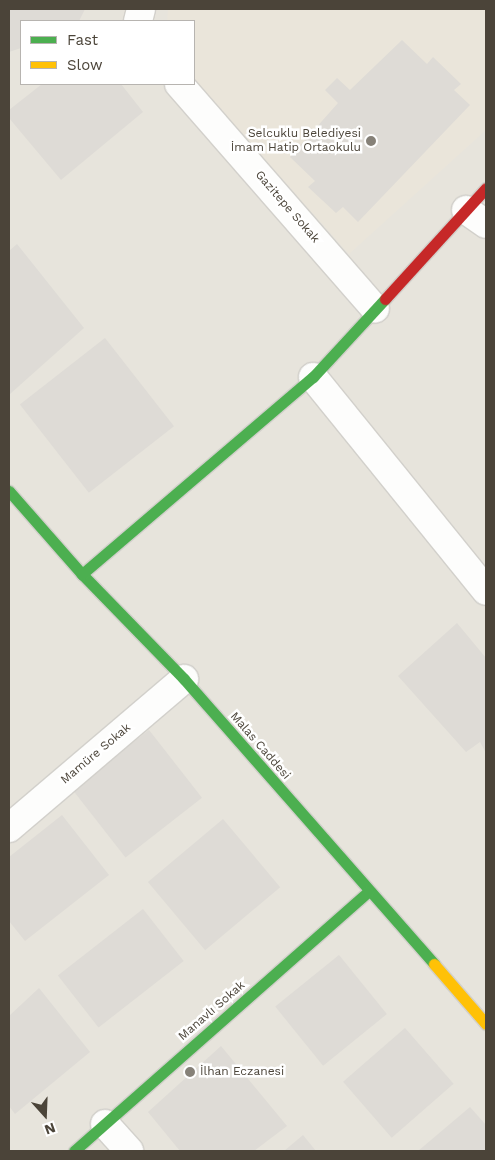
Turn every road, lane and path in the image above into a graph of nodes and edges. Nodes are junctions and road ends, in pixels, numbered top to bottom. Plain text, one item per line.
1 (180, 85) edge
2 (486, 188) edge
3 (476, 217) edge
4 (374, 309) junction
5 (313, 377) junction
6 (9, 491) edge
7 (82, 574) junction
8 (486, 591) edge
9 (184, 680) junction
10 (9, 828) edge
11 (368, 892) junction
12 (482, 1011) edge
13 (106, 1124) junction
14 (74, 1151) edge
15 (129, 1151) edge

1 - 4 street, Gazitepe Sokak
2 - 3 street
3 - 4 street
4 - 5 street
5 - 7 street
5 - 8 street
6 - 7 street, Malas Caddesi
7 - 9 street, Malas Caddesi
9 - 10 street, Mamüre Sokak
9 - 11 street, Malas Caddesi
11 - 12 street, Malas Caddesi
11 - 13 street, Manavlı Sokak
13 - 14 street, Manavlı Sokak
13 - 15 street

